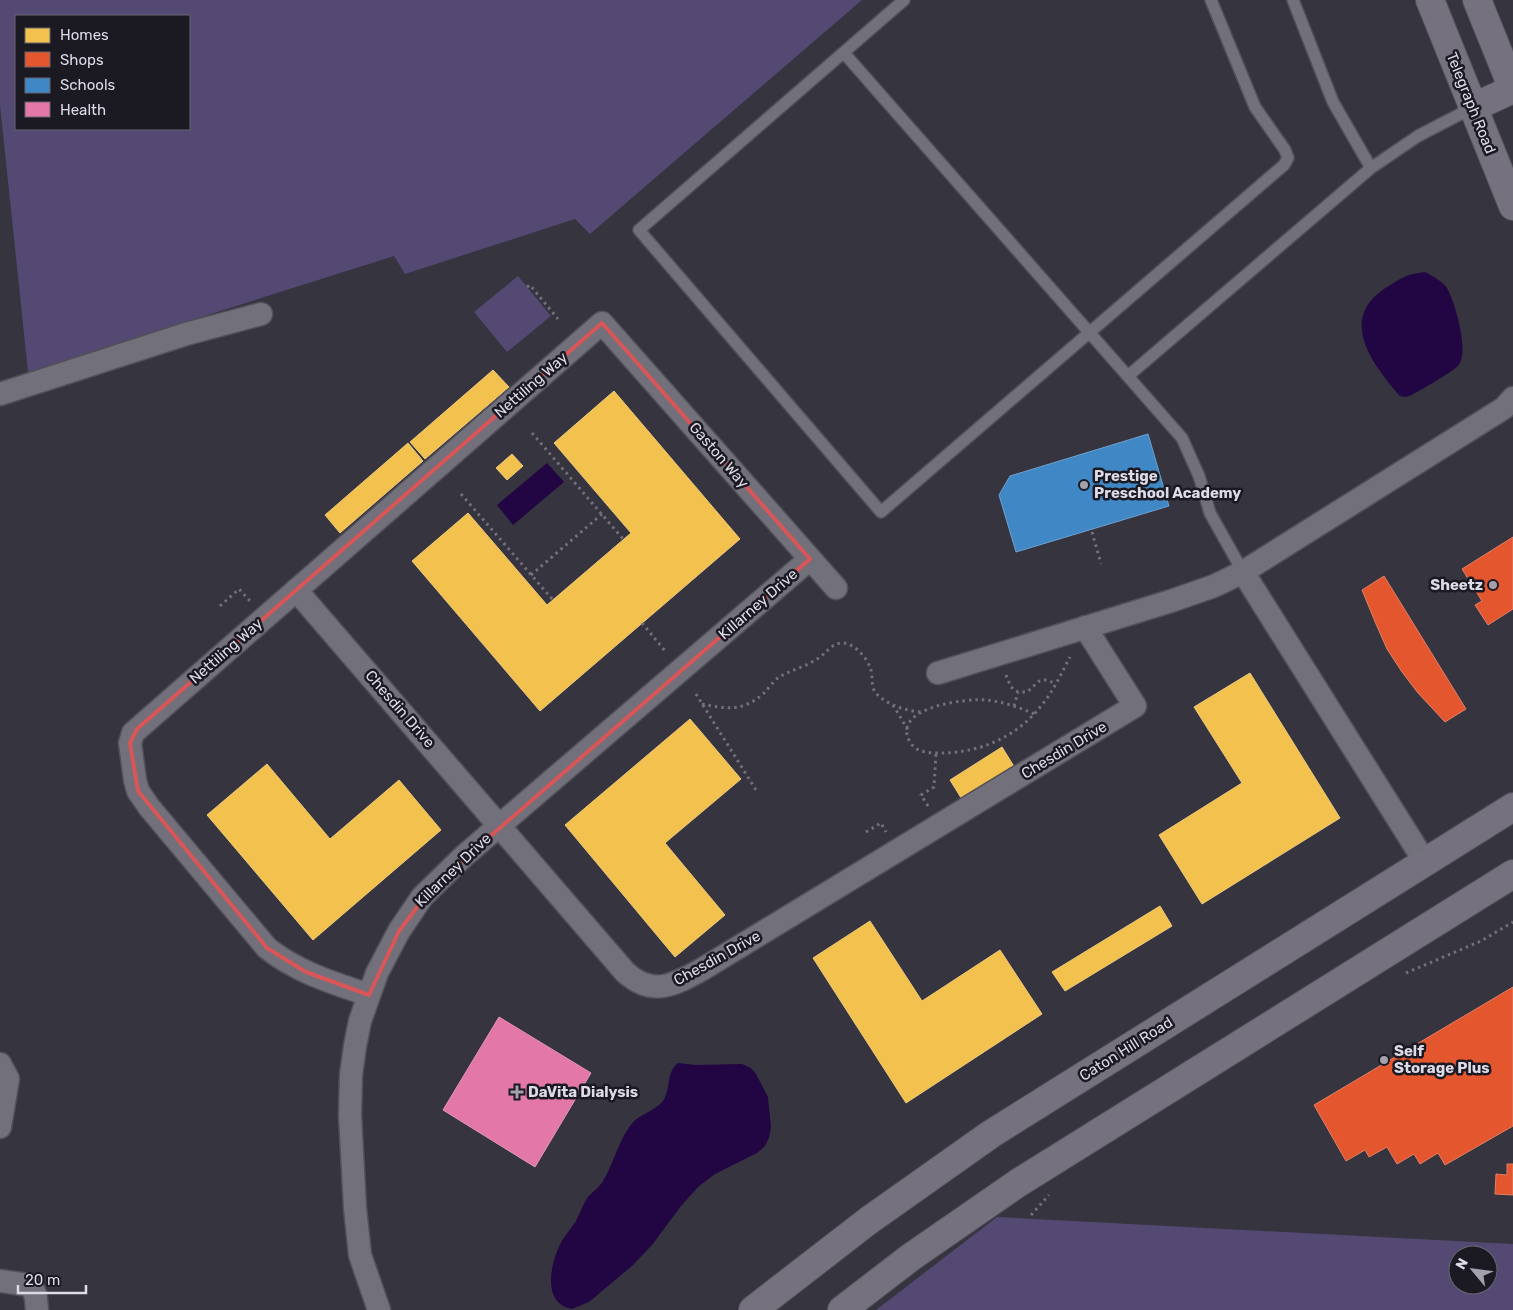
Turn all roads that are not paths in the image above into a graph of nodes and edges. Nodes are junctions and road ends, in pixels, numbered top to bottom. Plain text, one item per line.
1 (904, 0) edge
2 (1211, 0) edge
3 (1293, 0) edge
4 (1430, 0) edge
5 (1477, 0) edge
6 (844, 52) junction
7 (1513, 89) edge
8 (1472, 108) junction
9 (1371, 168) junction
10 (1513, 206) edge
11 (261, 314) dead end
12 (602, 323) joint
13 (1090, 333) junction
14 (1128, 376) junction
15 (0, 394) edge
16 (1510, 404) edge
17 (810, 559) junction
18 (1243, 572) junction
19 (836, 588) dead end
20 (296, 590) junction
21 (1085, 627) junction
22 (938, 673) dead end
23 (1513, 807) edge
24 (500, 825) junction
25 (1425, 862) junction
26 (1513, 874) edge
27 (369, 995) junction
28 (0, 1064) edge
29 (0, 1126) edge
30 (0, 1281) edge
31 (37, 1310) edge
32 (379, 1310) edge
33 (753, 1310) edge
34 (842, 1310) edge

1 - 6 lane
2 - 13 lane
3 - 9 lane
4 - 8 main road, Telegraph Road
5 - 7 main road
6 - 13 lane
6 - 13 lane
7 - 8 main road
8 - 9 lane
8 - 10 main road, Telegraph Road
9 - 14 lane
11 - 15 street
12 - 17 street, Gaston Way
12 - 20 street, Nettiling Way
13 - 14 lane
14 - 18 lane
16 - 18 street
17 - 19 street, Gaston Way
17 - 24 street, Killarney Drive
18 - 21 street
18 - 25 street
20 - 24 street, Chesdin Drive
20 - 27 street, Nettiling Way
21 - 22 street
21 - 24 street, Chesdin Drive
23 - 25 main road, Caton Hill Road
24 - 27 street, Killarney Drive
25 - 33 main road, Caton Hill Road
26 - 34 main road
27 - 32 street, Killarney Drive
28 - 29 street
30 - 31 street

